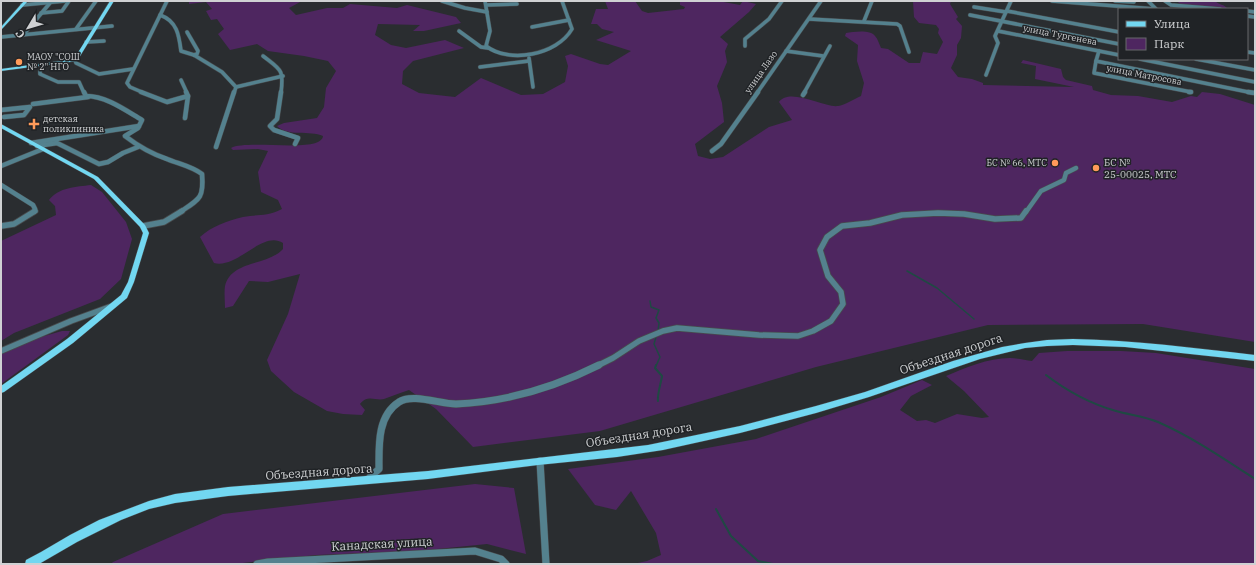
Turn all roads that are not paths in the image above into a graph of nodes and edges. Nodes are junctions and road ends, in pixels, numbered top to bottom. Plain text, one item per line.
1 (26, 1) edge
2 (65, 1) edge
3 (69, 1) edge
4 (96, 1) edge
5 (112, 1) edge
6 (167, 1) edge
7 (442, 1) edge
8 (562, 1) edge
9 (782, 1) edge
10 (821, 1) edge
11 (872, 1) edge
12 (1011, 1) edge
13 (1052, 1) edge
14 (1115, 1) edge
15 (1133, 1) edge
16 (1165, 1) edge
17 (50, 2) junction
18 (486, 3) edge
19 (517, 4) dead end
20 (22, 5) junction
21 (504, 5) junction
22 (974, 7) dead end
23 (1143, 8) edge
24 (1208, 8) edge
25 (488, 12) junction
26 (505, 12) dead end
27 (1006, 12) junction
28 (41, 13) junction
29 (160, 15) junction
30 (970, 15) dead end
31 (809, 19) junction
32 (569, 20) junction
33 (864, 21) dead end
34 (1003, 21) junction
35 (112, 26) dead end
36 (95, 27) junction
37 (532, 27) dead end
38 (1, 29) edge
39 (76, 29) junction
40 (459, 31) dead end
41 (998, 31) junction
42 (187, 32) dead end
43 (1118, 32) edge
44 (23, 35) junction
45 (1, 37) edge
46 (104, 40) dead end
47 (86, 42) junction
48 (1118, 44) edge
49 (745, 46) dead end
50 (830, 46) dead end
51 (488, 48) junction
52 (786, 51) junction
53 (1099, 51) junction
54 (909, 52) dead end
55 (528, 54) junction
56 (194, 55) junction
57 (1118, 55) edge
58 (263, 56) dead end
59 (824, 56) junction
60 (75, 60) junction
61 (1145, 60) edge
62 (529, 61) junction
63 (1096, 61) junction
64 (1215, 61) edge
65 (44, 65) junction
66 (480, 67) dead end
67 (133, 69) junction
68 (1, 70) edge
69 (1255, 70) edge
70 (986, 75) dead end
71 (283, 76) junction
72 (181, 80) dead end
73 (1255, 82) edge
74 (236, 87) junction
75 (533, 87) dead end
76 (1191, 92) dead end
77 (1255, 93) edge
78 (803, 95) dead end
79 (188, 96) junction
80 (88, 97) junction
81 (33, 104) dead end
82 (1, 110) edge
83 (4, 117) dead end
84 (185, 118) dead end
85 (141, 125) junction
86 (1, 126) edge
87 (31, 143) junction
88 (295, 144) dead end
89 (138, 147) junction
90 (216, 147) dead end
91 (40, 148) junction
92 (712, 151) dead end
93 (1, 166) edge
94 (1076, 168) dead end
95 (1, 185) edge
96 (1, 226) edge
97 (143, 226) junction
98 (114, 305) junction
99 (1, 351) edge
100 (1255, 358) edge
101 (1, 390) edge
102 (540, 461) junction
103 (365, 481) junction
104 (30, 564) edge
105 (257, 564) edge
106 (506, 564) edge
107 (546, 564) edge

1 - 20 main road
2 - 17 street
3 - 28 street
4 - 39 street
5 - 36 main road
6 - 29 street
7 - 25 street
8 - 32 street
9 - 49 street
10 - 31 street, улица Лазо
11 - 33 street
12 - 27 street
13 - 23 street
14 - 15 street
16 - 24 street
17 - 20 street
17 - 28 street
18 - 21 street
18 - 25 street
19 - 21 street
20 - 38 main road
21 - 26 street
22 - 27 street
25 - 51 street
27 - 34 street
27 - 43 street
28 - 44 street
29 - 56 street
29 - 67 street
30 - 34 street
31 - 52 street, улица Лазо
31 - 54 street
32 - 37 street
32 - 55 street
34 - 41 street
34 - 48 street
35 - 36 street
36 - 39 street
36 - 47 main road
39 - 44 street
40 - 51 street
41 - 53 street, улица Тургенева
41 - 70 street
42 - 56 street
44 - 45 street
46 - 47 street
47 - 60 main road
50 - 59 street
51 - 55 street
52 - 59 street
52 - 92 street, улица Лазо
53 - 57 street, улица Тургенева
53 - 63 street
55 - 62 street
56 - 74 street
58 - 71 street
59 - 78 street
60 - 65 main road
60 - 67 street
61 - 73 street
62 - 66 street
62 - 75 street
63 - 76 street, улица Матросова
63 - 77 street
64 - 69 street
65 - 68 main road
65 - 80 street
67 - 79 street
71 - 74 street
71 - 88 street
72 - 79 street
74 - 90 street
79 - 84 street
80 - 81 street
80 - 85 street
82 - 83 street
85 - 87 street
85 - 89 street
86 - 87 main road
87 - 91 main road
89 - 91 street
89 - 97 street
91 - 93 street
91 - 97 main road
94 - 103 street
95 - 96 street
97 - 98 main road
98 - 99 street
98 - 101 main road
100 - 102 main road, Объездная дорога
102 - 103 main road, Объездная дорога
102 - 107 street
103 - 104 main road, Объездная дорога
105 - 106 street, Канадская улица

